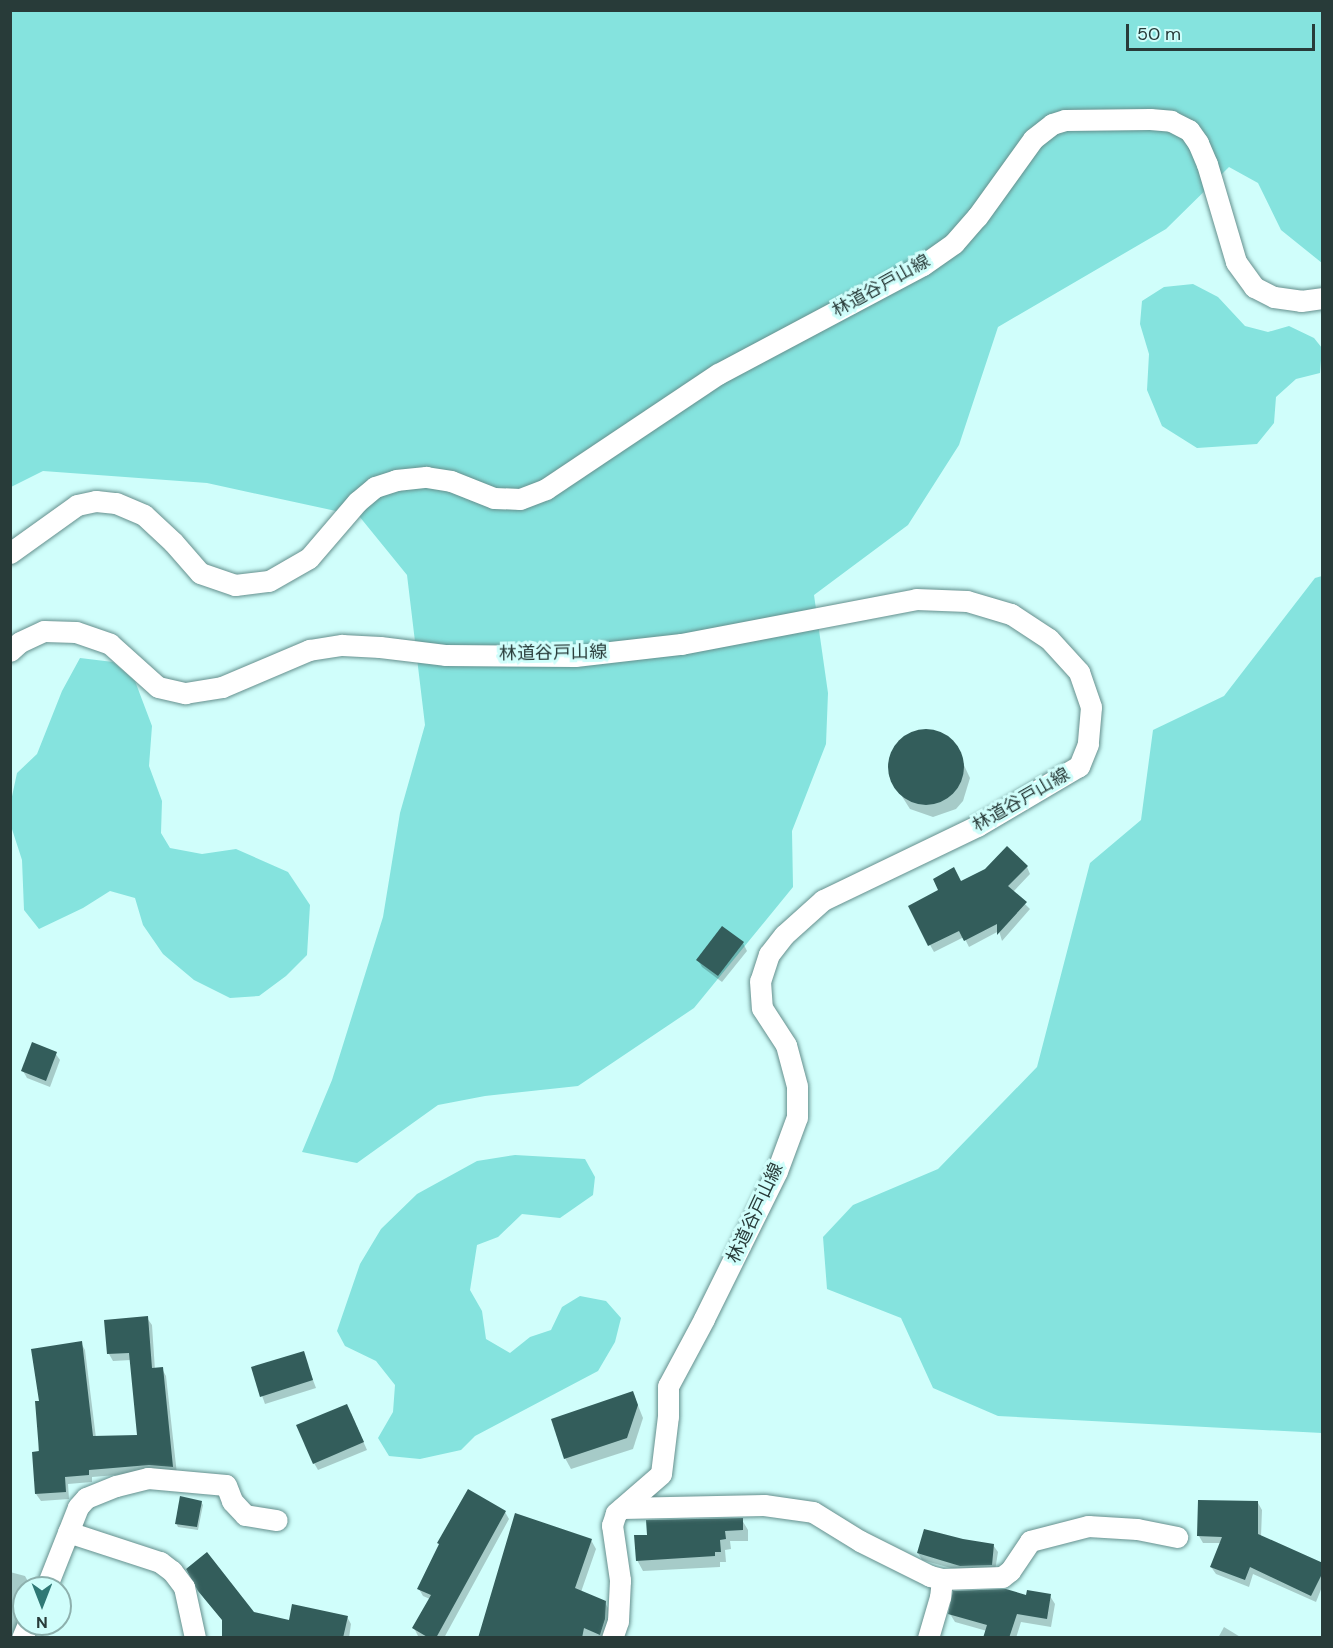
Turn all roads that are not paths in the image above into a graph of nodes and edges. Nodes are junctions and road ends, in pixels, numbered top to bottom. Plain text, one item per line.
1 (1323, 298) edge
2 (10, 553) edge
3 (10, 651) edge
4 (622, 1508) junction
5 (277, 1520) dead end
6 (68, 1532) junction
7 (1177, 1537) dead end
8 (51, 1576) edge
9 (942, 1579) junction
10 (195, 1638) edge
11 (612, 1638) edge
12 (928, 1638) edge

1 - 2 street, 林道谷戸山線
3 - 4 street, 林道谷戸山線
4 - 9 street
4 - 11 street
5 - 6 street
6 - 8 street
6 - 10 street
7 - 9 street
9 - 12 street

